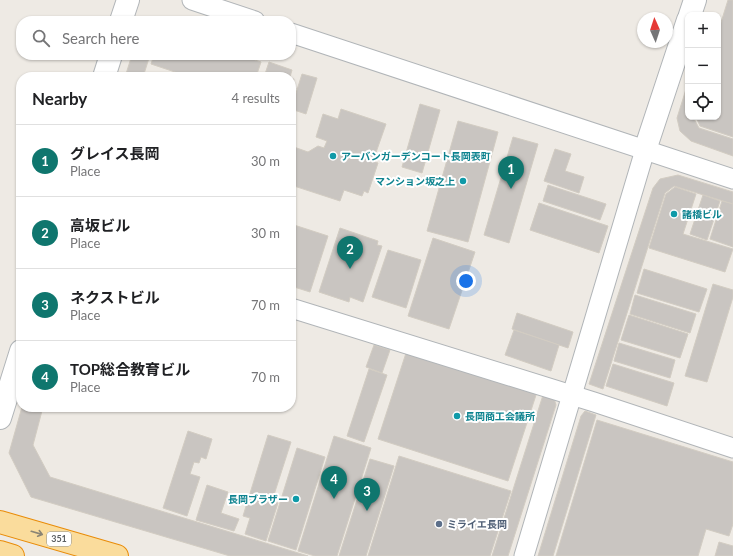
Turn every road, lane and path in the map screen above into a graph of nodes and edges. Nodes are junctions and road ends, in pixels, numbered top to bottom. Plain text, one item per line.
1 (128, 0) edge
2 (192, 0) edge
3 (695, 0) edge
4 (691, 12) edge
5 (123, 16) edge
6 (240, 16) edge
7 (685, 29) edge
8 (296, 35) edge
9 (109, 60) edge
10 (106, 72) edge
11 (645, 150) junction
12 (733, 179) edge
13 (296, 310) edge
14 (16, 367) edge
15 (573, 396) junction
16 (0, 418) edge
17 (733, 448) edge
18 (0, 522) edge
19 (0, 552) edge
20 (13, 556) edge
21 (117, 556) edge
22 (524, 556) edge

1 - 5 street
2 - 6 street
3 - 4 street
7 - 11 street
8 - 11 street
9 - 10 street
11 - 12 street
11 - 15 street
13 - 15 street
14 - 16 street
15 - 17 street
15 - 22 street
18 -> 21 highway, 351
19 - 20 highway

